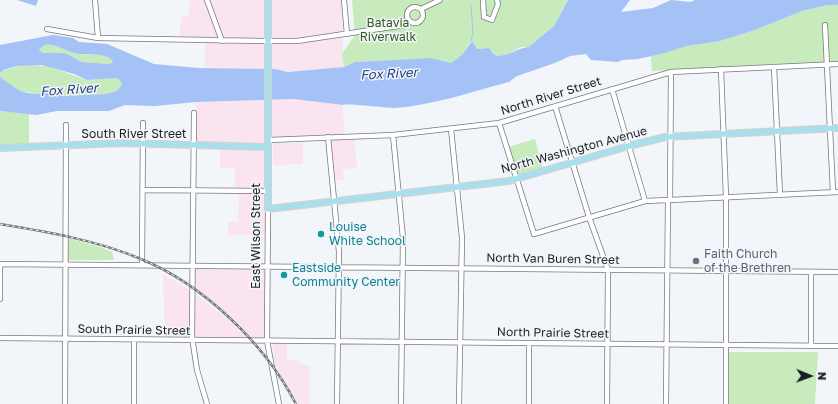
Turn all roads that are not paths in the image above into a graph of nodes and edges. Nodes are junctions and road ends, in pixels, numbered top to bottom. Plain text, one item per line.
1 (95, 0) edge
2 (207, 0) edge
3 (268, 0) edge
4 (344, 0) edge
5 (440, 0) edge
6 (483, 0) edge
7 (497, 0) edge
8 (421, 9) junction
9 (409, 20) junction
10 (825, 25) dead end
11 (47, 29) dead end
12 (347, 34) junction
13 (98, 38) junction
14 (222, 41) junction
15 (268, 41) junction
16 (828, 64) junction
17 (838, 64) edge
18 (774, 67) junction
19 (721, 69) junction
20 (671, 72) junction
21 (612, 89) junction
22 (555, 106) junction
23 (194, 113) dead end
24 (143, 123) dead end
25 (499, 123) junction
26 (66, 125) dead end
27 (830, 128) junction
28 (838, 128) edge
29 (451, 129) junction
30 (777, 131) junction
31 (723, 134) junction
32 (393, 135) junction
33 (671, 136) junction
34 (328, 137) junction
35 (268, 140) junction
36 (143, 144) junction
37 (194, 144) junction
38 (66, 145) junction
39 (629, 146) junction
40 (268, 147) junction
41 (0, 148) edge
42 (572, 162) junction
43 (516, 180) junction
44 (457, 188) junction
45 (143, 190) junction
46 (194, 191) junction
47 (268, 191) junction
48 (836, 192) edge
49 (399, 194) junction
50 (780, 195) junction
51 (726, 197) junction
52 (669, 200) junction
53 (335, 201) junction
54 (645, 201) junction
55 (268, 209) junction
56 (589, 217) junction
57 (0, 264) edge
58 (65, 264) junction
59 (142, 264) junction
60 (193, 265) junction
61 (267, 266) junction
62 (339, 267) junction
63 (403, 267) junction
64 (462, 268) junction
65 (608, 270) junction
66 (667, 270) junction
67 (726, 271) junction
68 (811, 272) junction
69 (838, 272) edge
70 (0, 299) edge
71 (0, 338) edge
72 (65, 339) junction
73 (134, 341) junction
74 (192, 341) junction
75 (267, 341) junction
76 (338, 342) junction
77 (401, 342) junction
78 (461, 342) junction
79 (529, 343) junction
80 (607, 344) junction
81 (666, 344) junction
82 (726, 345) junction
83 (811, 346) junction
84 (838, 346) edge
85 (65, 404) edge
86 (134, 404) edge
87 (207, 404) edge
88 (279, 404) edge
89 (337, 404) edge
90 (401, 404) edge
91 (459, 404) edge
92 (529, 404) edge
93 (607, 404) edge
94 (666, 404) edge
95 (726, 404) edge

1 - 13 street
2 - 14 street
3 - 15 main road, East Wilson Street
4 - 12 street
5 - 8 street
6 - 7 street
8 - 9 street
8 - 9 street
9 - 12 street
10 - 16 street
11 - 13 street
12 - 15 street
13 - 14 street
14 - 15 street
15 - 35 main road, East Wilson Street
16 - 17 street, North River Street
16 - 18 street, North River Street
16 - 27 street
18 - 19 street, North River Street
18 - 30 street
19 - 20 street, North River Street
19 - 31 street
20 - 21 street, North River Street
20 - 33 street
21 - 22 street, North River Street
21 - 39 street
22 - 25 street, North River Street
22 - 42 street
23 - 37 street
24 - 36 street
25 - 29 street, North River Street
25 - 43 street
26 - 38 street
27 - 28 main road, North Washington Avenue
27 - 30 main road, North Washington Avenue
27 - 48 street
29 - 32 street, North River Street
29 - 44 street
30 - 31 main road, North Washington Avenue
30 - 50 street
31 - 33 main road, North Washington Avenue
31 - 51 street
32 - 34 street, North River Street
32 - 49 street
33 - 39 main road, North Washington Avenue
33 - 52 street
34 - 35 street, North River Street
34 - 53 street
35 - 40 main road, East Wilson Street
36 - 37 main road, South River Street
36 - 38 main road, South River Street
36 - 45 street
37 - 40 main road, South River Street
37 - 46 street
38 - 41 main road, South River Street
38 - 58 street
39 - 42 main road, North Washington Avenue
39 - 54 street
40 - 47 main road, East Wilson Street
42 - 43 main road, North Washington Avenue
42 - 56 street
43 - 44 main road, North Washington Avenue
43 - 56 street
44 - 49 main road, North Washington Avenue
44 - 64 street
45 - 46 street
45 - 59 street
46 - 47 street
46 - 60 street
47 - 55 main road, East Wilson Street
48 - 50 street
49 - 53 main road, North Washington Avenue
49 - 63 street
50 - 51 street
51 - 52 street
51 - 67 street
52 - 54 street
52 - 66 street
53 - 55 main road, North Washington Avenue
53 - 62 street
54 - 56 street
55 - 61 street, East Wilson Street
56 - 65 street
57 - 58 street, North Van Buren Street
57 - 70 street
58 - 59 street, North Van Buren Street
58 - 72 street
59 - 60 street, North Van Buren Street
60 - 61 street, North Van Buren Street
60 - 74 street
61 - 62 street, North Van Buren Street
61 - 75 street, East Wilson Street
62 - 63 street, North Van Buren Street
62 - 76 street
63 - 64 street, North Van Buren Street
63 - 77 street
64 - 65 street, North Van Buren Street
64 - 78 street
65 - 66 street, North Van Buren Street
65 - 80 street
66 - 67 street, North Van Buren Street
66 - 81 street
67 - 68 street, North Van Buren Street
67 - 82 street
68 - 69 street, North Van Buren Street
68 - 83 street
71 - 72 street, South Prairie Street
72 - 73 street, South Prairie Street
72 - 85 street
73 - 74 street, South Prairie Street
73 - 86 street
74 - 75 street, South Prairie Street
74 - 87 street
75 - 76 street, North Prairie Street
75 - 88 street, East Wilson Street
76 - 77 street, North Prairie Street
76 - 89 street
77 - 78 street, North Prairie Street
77 - 90 street
78 - 79 street, North Prairie Street
78 - 91 street
79 - 80 street, North Prairie Street
79 - 92 street
80 - 81 street, North Prairie Street
80 - 93 street
81 - 82 street, North Prairie Street
81 - 94 street
82 - 83 street, North Prairie Street
82 - 95 street
83 - 84 street, North Prairie Street

